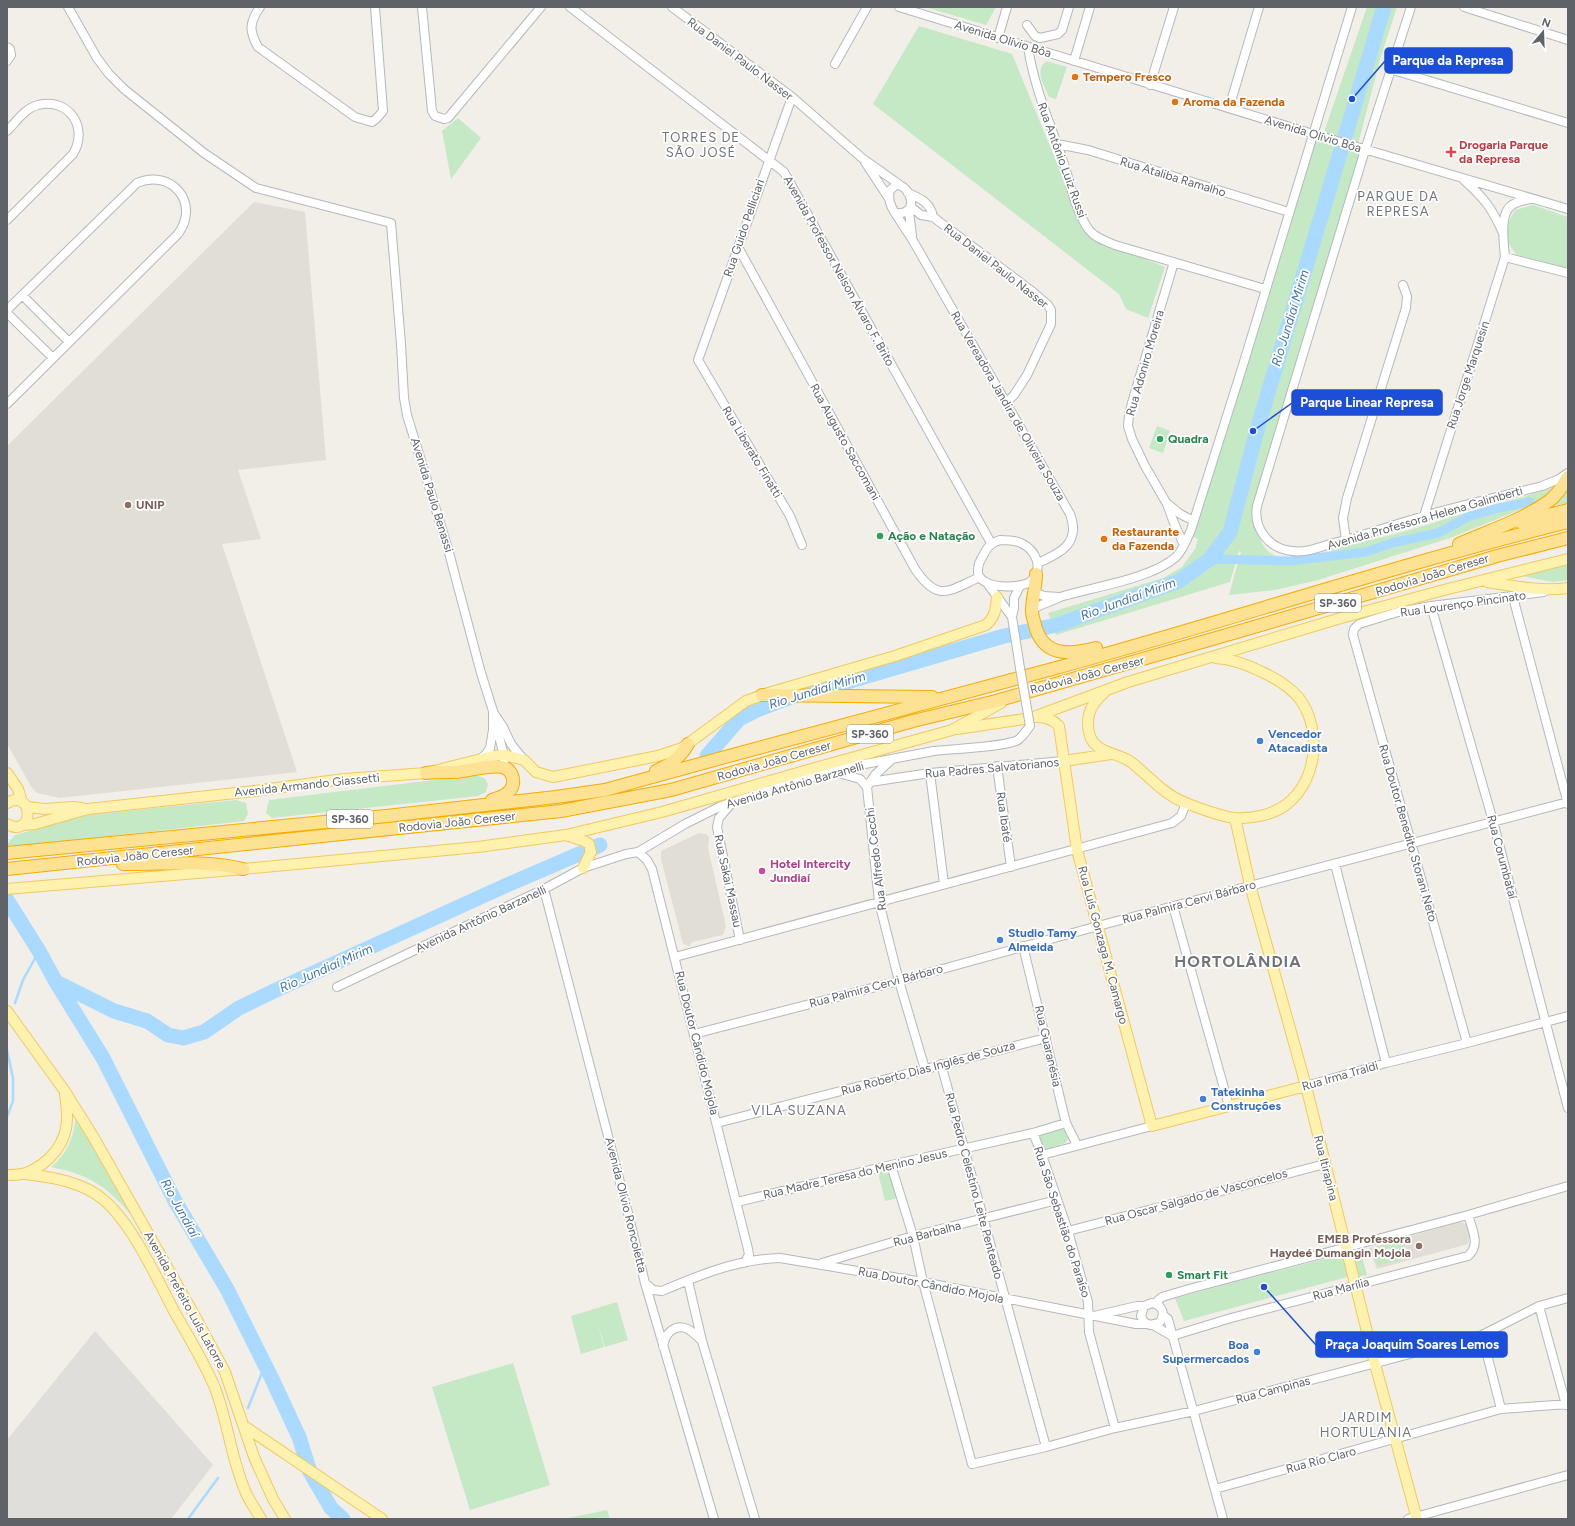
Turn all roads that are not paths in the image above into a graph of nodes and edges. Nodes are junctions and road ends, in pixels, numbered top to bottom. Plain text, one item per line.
1 (68, 7) edge
2 (260, 7) edge
3 (375, 7) edge
4 (422, 7) edge
5 (540, 7) edge
6 (570, 7) edge
7 (672, 7) edge
8 (867, 7) edge
9 (899, 7) edge
10 (1007, 7) edge
11 (1069, 7) edge
12 (1090, 7) edge
13 (1174, 7) edge
14 (1259, 7) edge
15 (1352, 7) edge
16 (1411, 7) edge
17 (1464, 7) edge
18 (1027, 25) dead end
19 (998, 38) junction
20 (1568, 40) edge
21 (7, 47) edge
22 (1028, 47) junction
23 (7, 61) edge
24 (1074, 61) junction
25 (835, 64) dead end
26 (1390, 69) junction
27 (1150, 85) junction
28 (792, 97) junction
29 (1229, 108) junction
30 (1568, 123) edge
31 (7, 131) edge
32 (1313, 134) junction
33 (1057, 144) junction
34 (1365, 150) junction
35 (862, 158) junction
36 (769, 159) junction
37 (1462, 178) junction
38 (900, 185) junction
39 (908, 193) junction
40 (888, 197) junction
41 (1533, 198) junction
42 (910, 209) junction
43 (1568, 209) edge
44 (1289, 212) junction
45 (895, 213) junction
46 (933, 217) junction
47 (7, 220) edge
48 (1503, 234) junction
49 (912, 239) junction
50 (738, 247) junction
51 (1505, 257) junction
52 (1174, 262) junction
53 (1568, 273) edge
54 (1403, 285) dead end
55 (1265, 289) junction
56 (22, 295) junction
57 (7, 310) edge
58 (7, 313) edge
59 (69, 342) junction
60 (53, 358) junction
61 (698, 360) joint
62 (1006, 402) junction
63 (7, 404) edge
64 (1568, 473) edge
65 (1568, 477) edge
66 (1167, 504) junction
67 (1568, 510) edge
68 (1424, 516) junction
69 (1194, 521) junction
70 (1568, 522) edge
71 (1493, 529) junction
72 (1568, 538) edge
73 (1346, 540) junction
74 (991, 544) junction
75 (802, 545) dead end
76 (1184, 545) junction
77 (1568, 559) edge
78 (1426, 560) junction
79 (1037, 568) junction
80 (980, 578) junction
81 (1480, 581) junction
82 (987, 583) junction
83 (1020, 586) junction
84 (1563, 589) edge
85 (1034, 592) junction
86 (1513, 596) junction
87 (997, 597) junction
88 (1060, 598) junction
89 (1431, 606) junction
90 (1032, 613) junction
91 (1012, 619) junction
92 (1359, 624) joint
93 (1196, 627) junction
94 (1208, 658) junction
95 (1107, 690) junction
96 (1016, 694) junction
97 (762, 695) junction
98 (948, 697) junction
99 (492, 711) junction
100 (1031, 718) junction
101 (952, 730) junction
102 (688, 744) junction
103 (1113, 753) junction
104 (892, 759) junction
105 (480, 760) junction
106 (524, 760) junction
107 (504, 761) junction
108 (1064, 761) junction
109 (998, 766) junction
110 (834, 772) junction
111 (7, 773) edge
112 (426, 773) junction
113 (930, 773) junction
114 (869, 785) junction
115 (605, 790) junction
116 (1568, 802) edge
117 (7, 803) edge
118 (732, 803) junction
119 (1186, 803) junction
120 (24, 804) junction
121 (457, 808) junction
122 (88, 809) junction
123 (1235, 818) junction
124 (1493, 821) junction
125 (7, 824) edge
126 (22, 825) junction
127 (570, 836) junction
128 (1411, 842) junction
129 (1077, 850) junction
130 (638, 852) junction
131 (7, 853) edge
132 (64, 864) junction
133 (586, 864) junction
134 (1334, 864) junction
135 (1011, 867) junction
136 (242, 868) junction
137 (7, 869) edge
138 (944, 884) junction
139 (1250, 885) junction
140 (7, 889) edge
141 (544, 889) junction
142 (879, 902) junction
143 (1172, 906) junction
144 (1098, 926) junction
145 (740, 940) junction
146 (1024, 946) junction
147 (675, 957) junction
148 (900, 981) junction
149 (337, 987) dead end
150 (7, 1011) edge
151 (1568, 1016) edge
152 (1545, 1021) junction
153 (694, 1034) junction
154 (1046, 1038) junction
155 (1467, 1043) junction
156 (1386, 1063) junction
157 (941, 1064) junction
158 (925, 1068) junction
159 (1306, 1086) junction
160 (64, 1090) junction
161 (1230, 1106) junction
162 (1568, 1108) edge
163 (717, 1123) junction
164 (1066, 1123) junction
165 (1152, 1126) junction
166 (1033, 1133) junction
167 (1077, 1145) junction
168 (965, 1148) junction
169 (1042, 1155) junction
170 (1325, 1164) junction
171 (891, 1165) junction
172 (22, 1174) junction
173 (7, 1175) edge
174 (7, 1179) edge
175 (1568, 1186) edge
176 (1057, 1200) junction
177 (737, 1202) junction
178 (1468, 1215) junction
179 (985, 1219) junction
180 (1068, 1231) junction
181 (913, 1236) junction
182 (1345, 1248) junction
183 (748, 1249) junction
184 (766, 1258) junction
185 (744, 1263) junction
186 (820, 1264) junction
187 (688, 1281) junction
188 (923, 1282) junction
189 (645, 1284) junction
190 (1355, 1286) junction
191 (1568, 1298) edge
192 (1005, 1299) junction
193 (1155, 1303) junction
194 (1144, 1306) junction
195 (1539, 1306) junction
196 (1092, 1315) junction
197 (1163, 1315) junction
198 (1150, 1325) junction
199 (1482, 1335) junction
200 (1172, 1336) junction
201 (702, 1341) junction
202 (663, 1347) junction
203 (1375, 1364) junction
204 (1567, 1405) edge
205 (1501, 1410) junction
206 (1194, 1411) junction
207 (244, 1426) junction
208 (1115, 1428) junction
209 (1395, 1440) junction
210 (1046, 1447) junction
211 (1568, 1475) edge
212 (1215, 1489) junction
213 (1414, 1518) edge
214 (261, 1519) edge
215 (285, 1519) edge
216 (382, 1519) edge
217 (714, 1519) edge
218 (755, 1519) edge
219 (1224, 1519) edge

1 - 99 street, Avenida Paulo Benassi
2 - 3 street
4 - 5 street
6 - 36 street, Avenida Professor Nelson Álvaro F. Brito
7 - 28 street, Rua Daniel Paulo Nasser
8 - 25 street
9 - 19 street, Avenida Olívio Bôa
10 - 19 street
11 - 18 street
12 - 24 street
13 - 27 street
14 - 29 street
15 - 32 street
16 - 26 street
17 - 20 street
19 - 22 street, Avenida Olívio Bôa
21 - 23 street
22 - 24 street, Avenida Olívio Bôa
22 - 33 street, Rua Antônio Luiz Russi
24 - 27 street, Avenida Olívio Bôa
26 - 30 street
26 - 34 street
27 - 29 street, Avenida Olívio Bôa
28 - 35 street, Rua Daniel Paulo Nasser
28 - 36 street, Rua Guido Pelliciari
29 - 32 street, Avenida Olívio Bôa
31 - 47 street
32 - 34 street, Avenida Olívio Bôa
32 - 44 street
33 - 44 street, Rua Ataliba Ramalho
33 - 52 street, Rua Antônio Luiz Russi
34 - 37 street, Avenida Olívio Bôa
34 - 73 street, Avenida Professora Helena Galimberti
35 - 38 street, Rua Daniel Paulo Nasser
35 - 40 street, Rua Daniel Paulo Nasser
36 - 50 street, Rua Guido Pelliciari
36 - 74 street, Avenida Professor Nelson Álvaro F. Brito
37 - 41 street, Avenida Olívio Bôa
37 - 48 street, Rua Jorge Marquesin
38 - 39 street
38 - 40 street
39 - 42 street
39 - 46 street, Rua Daniel Paulo Nasser
40 - 45 street
41 - 43 street, Avenida Olívio Bôa
41 - 48 street, Rua Jorge Marquesin
42 - 45 street
42 - 46 street, Rua Daniel Paulo Nasser
42 - 49 street, Rua Vereadora Jandira de Oliveira Souza
44 - 55 street
45 - 49 street, Rua Vereadora Jandira de Oliveira Souza
46 - 62 street, Rua Daniel Paulo Nasser
48 - 51 street, Rua Jorge Marquesin
49 - 62 street, Rua Vereadora Jandira de Oliveira Souza
50 - 61 street, Rua Guido Pelliciari
50 - 80 street, Rua Augusto Saccomani
51 - 53 street
51 - 68 street, Rua Jorge Marquesin
52 - 55 street, Rua Antônio Luiz Russi
52 - 66 street, Rua Adoniro Moreira
54 - 73 street
55 - 69 street
56 - 57 street
56 - 59 street
56 - 59 street
58 - 60 street
59 - 60 street
60 - 63 street
61 - 75 street, Rua Liberato Finatti
62 - 79 street, Rua Vereadora Jandira de Oliveira Souza
64 - 68 street, Avenida Professora Helena Galimberti
65 - 71 highway
66 - 69 street, Rua Adoniro Moreira
66 - 76 street, Rua Adoniro Moreira
67 - 71 highway
68 - 73 street, Avenida Professora Helena Galimberti
69 - 76 street
70 - 78 highway, Rodovia João Cereser / SP-360
71 - 78 highway
72 - 96 highway, Rodovia João Cereser / SP-360
74 - 79 street
74 - 80 street
76 - 88 street
77 - 81 main road
78 - 93 highway, Rodovia João Cereser / SP-360
79 - 83 street
79 - 85 highway
80 - 82 street
81 - 84 main road
81 - 94 main road
82 - 83 street
82 - 87 street
83 - 91 street
84 - 86 street, Rua Lourenço Pincinato
85 - 88 street
85 - 90 highway
86 - 89 street, Rua Lourenço Pincinato
86 - 116 street
87 - 91 street
87 - 97 main road
88 - 90 street
89 - 92 street, Rua Lourenço Pincinato
89 - 124 street, Rua Corumbataí
90 - 93 highway
91 - 104 street, Avenida Antônio Barzanelli, bridge
92 - 128 street, Rua Doutor Benedito Storani Neto
93 - 98 highway, Rodovia João Cereser / SP-360
94 - 95 main road
94 - 123 main road
95 - 100 main road
95 - 103 main road
96 - 101 main road
96 - 132 highway, Rodovia João Cereser / SP-360
97 - 98 highway
97 - 102 main road
98 - 115 highway, Rodovia João Cereser / SP-360
99 - 105 street, Avenida Paulo Benassi
99 - 106 street
99 - 107 street
100 - 101 main road
100 - 108 main road, Rua Luís Gonzaga M. Camargo
101 - 127 main road
102 - 106 main road
102 - 115 highway
103 - 108 main road, Rua Padres Salvatorianos
103 - 119 main road
104 - 110 street, Avenida Antônio Barzanelli
104 - 114 street
105 - 107 main road, Avenida Armando Giassetti
105 - 112 main road, Avenida Armando Giassetti
106 - 107 main road, Avenida Armando Giassetti
107 - 112 highway
107 - 121 highway
108 - 109 street, Rua Padres Salvatorianos
108 - 129 main road, Rua Luís Gonzaga M. Camargo
109 - 113 street, Rua Padres Salvatorianos
109 - 135 street, Rua Ibaté
110 - 114 street
110 - 118 street, Avenida Antônio Barzanelli
111 - 120 main road
112 - 122 main road, Avenida Armando Giassetti
113 - 114 street, Rua Padres Salvatorianos
113 - 138 street
114 - 142 street, Rua Alfredo Cecchi
115 - 121 highway, Rodovia João Cereser / SP-360
116 - 124 street, Rua Palmira Cervi Bárbaro
117 - 120 main road, Avenida Armando Giassetti
118 - 130 street, Avenida Antônio Barzanelli
118 - 145 street, Rua Sakai Massau
119 - 123 main road
119 - 129 street
120 - 122 main road, Avenida Armando Giassetti
120 - 126 main road
121 - 131 highway, Rodovia João Cereser / SP-360
122 - 126 main road, Avenida Armando Giassetti
123 - 139 main road, Rua Itirapina
124 - 128 street, Rua Palmira Cervi Bárbaro
124 - 152 street, Rua Corumbataí
125 - 126 main road, Avenida Armando Giassetti
127 - 133 main road
127 - 136 main road
128 - 134 street, Rua Palmira Cervi Bárbaro
128 - 155 street, Rua Doutor Benedito Storani Neto
129 - 135 street
129 - 144 main road, Rua Luís Gonzaga M. Camargo
130 - 133 street, Avenida Antônio Barzanelli
130 - 147 street, Rua Doutor Cândido Mojola
132 - 136 highway
132 - 137 highway, Rodovia João Cereser / SP-360
133 - 141 street, Avenida Antônio Barzanelli
134 - 139 street, Rua Palmira Cervi Bárbaro
134 - 156 street
135 - 138 street
136 - 140 main road
138 - 142 street
139 - 143 street, Rua Palmira Cervi Bárbaro
139 - 159 main road, Rua Itirapina
141 - 149 street, Avenida Antônio Barzanelli
141 - 189 street, Avenida Olívio Roncoletta
142 - 145 street
142 - 148 street, Rua Alfredo Cecchi
143 - 144 street, Rua Palmira Cervi Bárbaro
143 - 161 street
144 - 146 street, Rua Palmira Cervi Bárbaro
144 - 165 main road, Rua Luís Gonzaga M. Camargo
145 - 147 street
146 - 148 street, Rua Palmira Cervi Bárbaro
146 - 154 street, Rua Guaranésia
147 - 153 street, Rua Doutor Cândido Mojola
148 - 153 street, Rua Palmira Cervi Bárbaro
148 - 158 street, Rua Alfredo Cecchi
150 - 160 main road, Avenida Prefeito Luís Latorre
151 - 152 street, Rua Irma Traldi
152 - 155 street, Rua Irma Traldi
152 - 162 street, Rua Corumbataí
153 - 163 street, Rua Doutor Cândido Mojola
154 - 157 street, Rua Roberto Dias Inglês de Souza
154 - 164 street, Rua Guaranésia
155 - 156 street, Rua Irma Traldi
156 - 159 street, Rua Irma Traldi
157 - 158 street, Rua Roberto Dias Inglês de Souza
157 - 168 street, Rua Pedro Celestino Leite Penteado
158 - 163 street, Rua Roberto Dias Inglês de Souza
159 - 161 main road, Rua Irma Traldi
159 - 170 main road, Rua Itirapina
160 - 172 main road
160 - 207 main road, Avenida Prefeito Luís Latorre
161 - 165 main road, Rua Irma Traldi
163 - 177 street, Rua Doutor Cândido Mojola
164 - 166 street, Rua Madre Teresa do Menino Jesus
164 - 167 street, Rua Guaranésia
165 - 167 street, Rua Irma Traldi
166 - 168 street, Rua Madre Teresa do Menino Jesus
166 - 169 street, Rua São Sebastião do Paraíso
167 - 169 street, Rua Irma Traldi
168 - 171 street, Rua Madre Teresa do Menino Jesus
168 - 179 street, Rua Pedro Celestino Leite Penteado
169 - 176 street, Rua São Sebastião do Paraíso
170 - 180 street, Rua Oscar Salgado de Vasconcelos
170 - 182 main road, Rua Itirapina
171 - 177 street, Rua Madre Teresa do Menino Jesus
171 - 181 street
172 - 173 main road, Avenida Prefeito Luís Latorre
172 - 174 main road
172 - 214 main road, Avenida Prefeito Luís Latorre
175 - 178 street, Rua Doutor Cândido Mojola
176 - 179 street, Rua Barbalha
176 - 180 street, Rua São Sebastião do Paraíso
177 - 183 street, Rua Doutor Cândido Mojola
178 - 182 street, Rua Doutor Cândido Mojola
178 - 190 street, Rua Marília
179 - 181 street, Rua Barbalha
179 - 192 street, Rua Pedro Celestino Leite Penteado
180 - 196 street, Rua São Sebastião do Paraíso
181 - 186 street, Rua Barbalha
181 - 188 street
182 - 190 main road, Rua Itirapina
182 - 193 street, Rua Doutor Cândido Mojola
183 - 184 street, Rua Doutor Cândido Mojola
183 - 185 street, Rua Doutor Cândido Mojola
184 - 185 street, Rua Doutor Cândido Mojola
184 - 186 street, Rua Doutor Cândido Mojola
185 - 187 street
186 - 188 street, Rua Doutor Cândido Mojola
187 - 189 street
187 - 201 street
188 - 192 street, Rua Doutor Cândido Mojola
188 - 210 street, Rua Campinas
189 - 202 street, Avenida Olívio Roncoletta
190 - 200 street, Rua Marília
190 - 203 main road, Rua Itirapina
191 - 195 street, Rua Campinas
192 - 196 street, Rua Doutor Cândido Mojola
192 - 210 street, Rua Pedro Celestino Leite Penteado
193 - 194 street, Rua Doutor Cândido Mojola
193 - 197 street
194 - 196 street, Rua Doutor Cândido Mojola
194 - 198 street
195 - 199 street, Rua Campinas
195 - 204 street
196 - 198 street, Rua Doutor Cândido Mojola
196 - 208 street, Rua São Sebastião do Paraíso
197 - 198 street
197 - 200 street
198 - 200 street, Rua Doutor Cândido Mojola
199 - 203 street, Rua Campinas
199 - 205 street
200 - 206 street
201 - 202 street
201 - 218 street
202 - 217 street, Avenida Olívio Roncoletta
203 - 206 street, Rua Campinas
203 - 209 main road, Rua Itirapina
204 - 205 street, Rua Río Claro
205 - 209 street, Rua Río Claro
206 - 208 street, Rua Campinas
206 - 212 street
207 - 215 main road, Avenida Prefeito Luís Latorre
207 - 216 main road
208 - 210 street, Rua Campinas
209 - 212 street, Rua Río Claro
209 - 213 main road, Rua Itirapina
211 - 213 street
212 - 219 street

